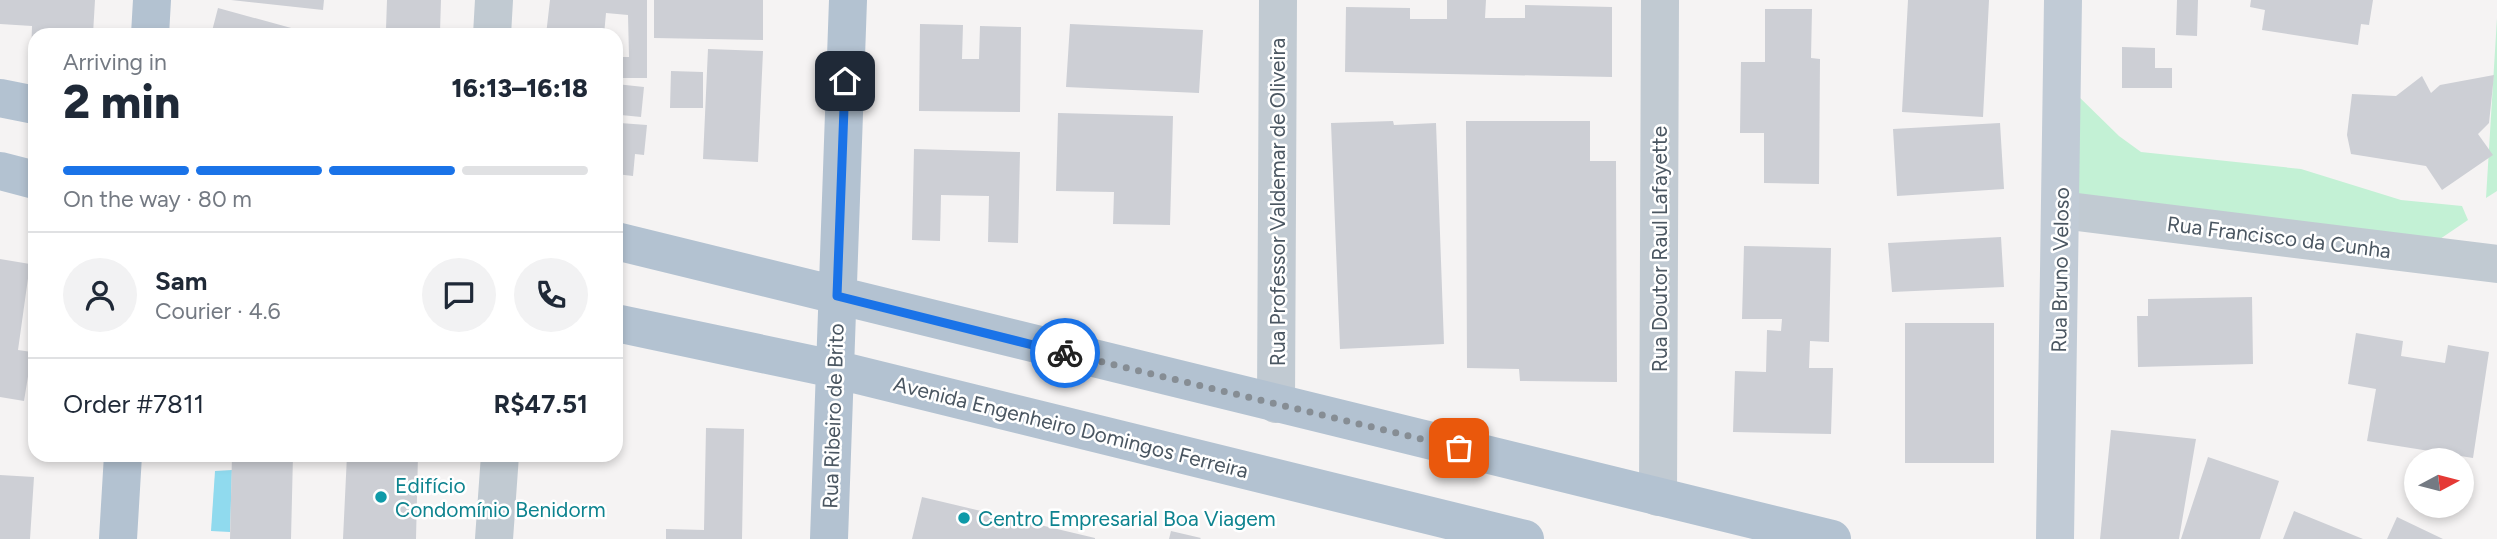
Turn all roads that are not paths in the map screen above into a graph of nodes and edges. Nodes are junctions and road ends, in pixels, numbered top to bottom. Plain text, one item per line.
1 (152, 0) edge
2 (494, 0) edge
3 (848, 0) edge
4 (1278, 0) edge
5 (1660, 0) edge
6 (2063, 0) edge
7 (150, 28) edge
8 (492, 28) edge
9 (0, 98) edge
10 (28, 104) edge
11 (0, 171) edge
12 (28, 178) edge
13 (2061, 210) junction
14 (623, 243) edge
15 (2497, 264) edge
16 (837, 296) junction
17 (623, 324) edge
18 (834, 369) junction
19 (1276, 404) junction
20 (124, 462) edge
21 (500, 462) edge
22 (1658, 497) junction
23 (118, 539) edge
24 (494, 539) edge
25 (829, 539) edge
26 (1525, 539) edge
27 (1832, 539) edge
28 (2055, 539) edge

1 - 7 main road
2 - 8 street
3 - 16 main road, Rua Ribeiro de Brito
4 - 19 street, Rua Professor Valdemar de Oliveira
5 - 22 street, Rua Doutor Raul Lafayette
6 - 13 street, Rua Bruno Veloso
9 - 10 main road
11 - 12 main road
13 - 15 street, Rua Francisco da Cunha
13 - 28 street, Rua Bruno Veloso
14 - 16 main road
16 - 18 main road, Rua Ribeiro de Brito
16 - 19 main road
17 - 18 main road, Avenida Engenheiro Domingos Ferreira
18 - 25 main road, Rua Ribeiro de Brito
18 - 26 main road, Avenida Engenheiro Domingos Ferreira
19 - 22 main road
20 - 23 main road
21 - 24 street
22 - 27 main road

